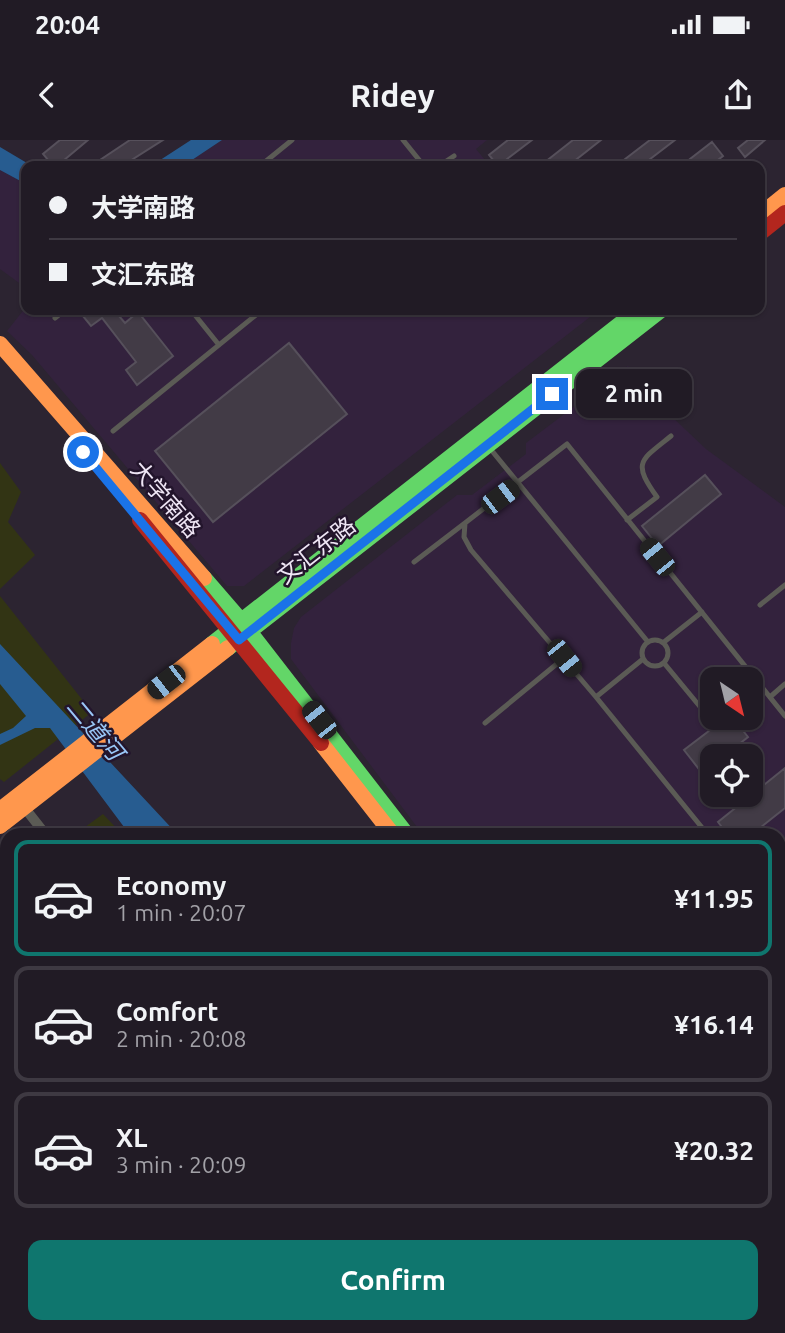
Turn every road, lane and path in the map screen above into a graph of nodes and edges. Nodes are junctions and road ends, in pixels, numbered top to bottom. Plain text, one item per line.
1 (292, 140) edge
2 (403, 140) edge
3 (454, 156) dead end
4 (266, 161) edge
5 (420, 161) edge
6 (446, 161) edge
7 (785, 195) edge
8 (765, 211) edge
9 (785, 213) edge
10 (765, 229) edge
11 (59, 315) edge
12 (195, 315) edge
13 (256, 315) edge
14 (632, 315) edge
15 (654, 315) edge
16 (55, 318) dead end
17 (0, 344) edge
18 (219, 345) junction
19 (0, 356) edge
20 (113, 431) dead end
21 (670, 436) dead end
22 (482, 440) junction
23 (518, 483) junction
24 (627, 520) junction
25 (465, 523) junction
26 (414, 562) dead end
27 (785, 586) edge
28 (760, 605) dead end
29 (702, 612) junction
30 (240, 631) junction
31 (648, 642) junction
32 (664, 642) junction
33 (564, 658) junction
34 (643, 659) junction
35 (664, 663) junction
36 (785, 684) edge
37 (596, 697) junction
38 (770, 697) junction
39 (700, 707) edge
40 (785, 716) edge
41 (485, 723) dead end
42 (68, 765) junction
43 (24, 807) junction
44 (0, 810) edge
45 (0, 826) edge
46 (40, 828) edge
47 (388, 828) edge
48 (401, 828) edge
49 (702, 828) edge

1 - 4 lane
2 - 5 lane
3 - 6 lane
7 - 8 street
9 - 10 street
11 - 16 lane
12 - 18 lane
13 - 18 lane
14 - 22 street, 文汇东路
15 - 22 street, 文汇东路
17 - 30 street, 大学南路
18 - 20 lane
19 - 30 street, 大学南路
21 - 24 lane
22 - 23 lane
22 - 30 street, 文汇东路
23 - 24 lane
23 - 25 lane
23 - 31 lane
24 - 29 lane
25 - 26 lane
25 - 33 lane
27 - 28 lane
29 - 32 lane
29 - 38 lane
30 - 42 street, 文汇东路
30 - 47 street
30 - 48 street
31 - 32 lane
31 - 34 lane
32 - 35 lane
33 - 37 lane
33 - 41 lane
34 - 35 lane
34 - 37 lane
35 - 39 lane
36 - 38 lane
37 - 49 lane
38 - 40 lane
42 - 43 street, 文汇东路
42 - 44 street, 文汇东路
43 - 45 street, 文汇东路
43 - 46 street

